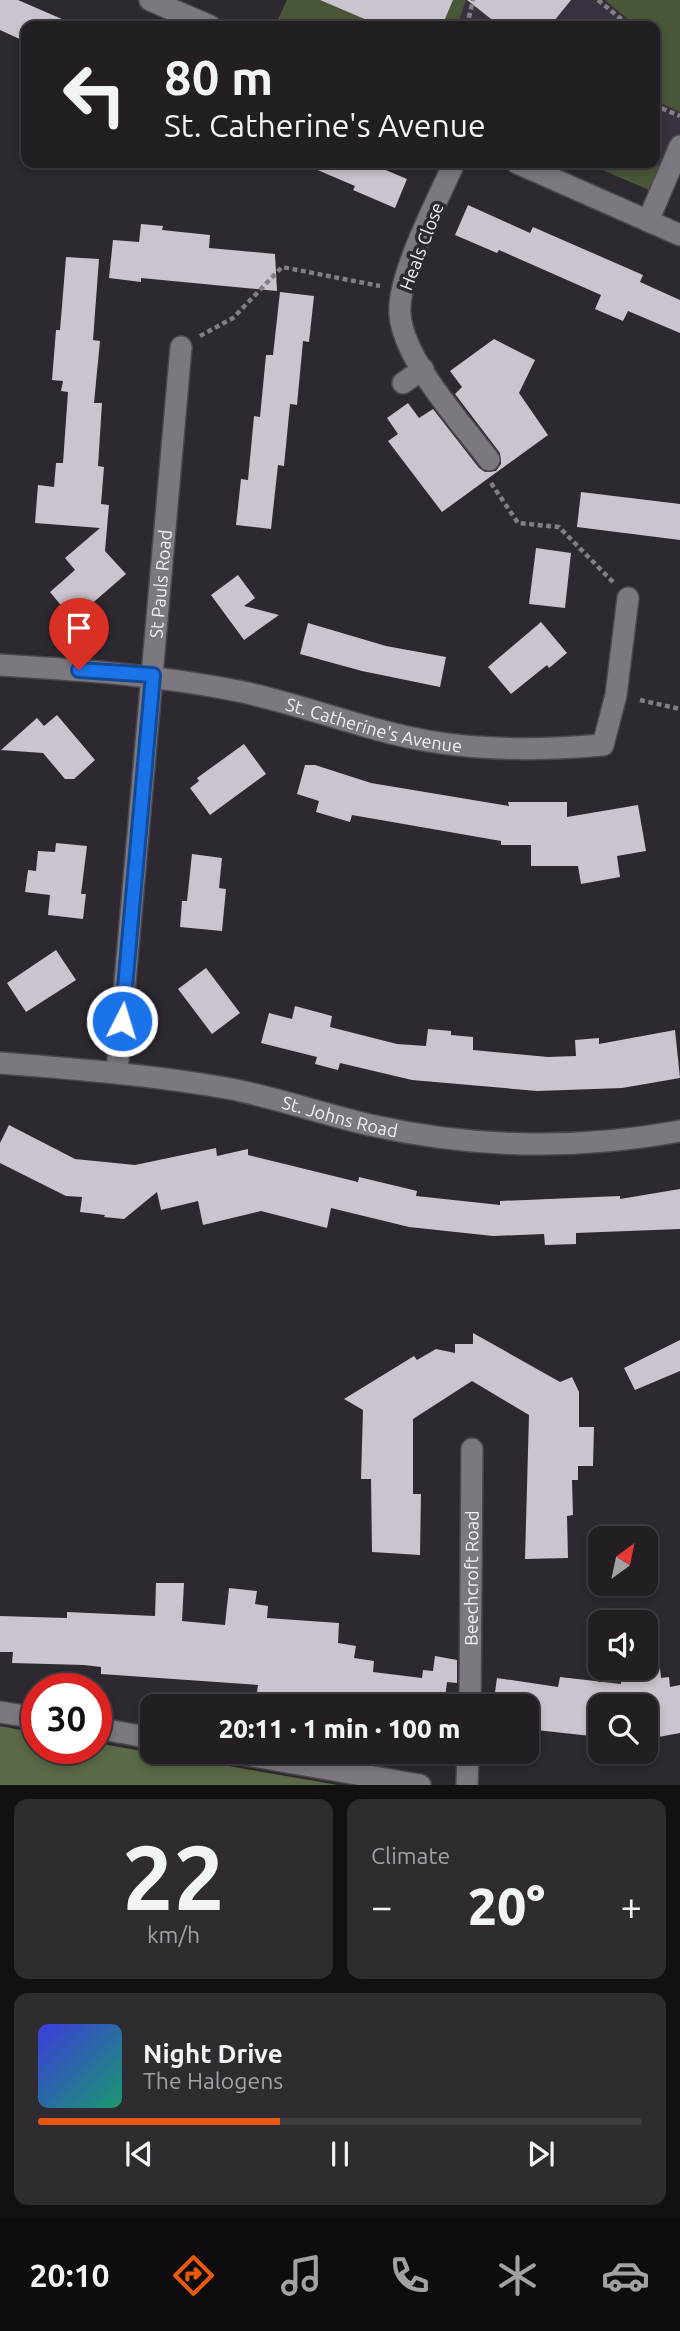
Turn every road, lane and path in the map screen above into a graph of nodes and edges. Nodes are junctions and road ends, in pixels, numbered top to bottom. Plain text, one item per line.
1 (150, 0) edge
2 (473, 0) edge
3 (598, 0) edge
4 (198, 21) edge
5 (468, 21) edge
6 (624, 21) edge
7 (660, 108) edge
8 (680, 116) edge
9 (680, 146) edge
10 (452, 168) edge
11 (528, 168) edge
12 (648, 220) junction
13 (680, 235) edge
14 (402, 290) junction
15 (181, 347) joint
16 (423, 369) junction
17 (403, 383) dead end
18 (489, 460) joint
19 (628, 598) joint
20 (0, 665) edge
21 (153, 675) junction
22 (616, 695) junction
23 (680, 709) edge
24 (0, 1063) edge
25 (117, 1072) junction
26 (680, 1131) edge
27 (472, 1450) dead end
28 (470, 1694) edge
29 (0, 1712) edge
30 (21, 1715) edge
31 (112, 1731) edge
32 (140, 1736) edge
33 (299, 1764) edge
34 (468, 1764) edge
35 (420, 1785) edge
36 (467, 1785) edge

1 - 4 street
2 - 5 path
3 - 6 path
7 - 8 path
9 - 12 street
10 - 14 street, Heals Close
11 - 12 street
12 - 13 street
14 - 15 path
14 - 16 street, Heals Close
15 - 21 street, St Pauls Road
16 - 17 street
16 - 18 street, Heals Close
18 - 19 path
19 - 22 street, St. Catherine's Avenue
20 - 21 street, St. Catherine's Avenue
21 - 22 street, St. Catherine's Avenue
21 - 25 street, St Pauls Road
22 - 23 path
24 - 25 street, St. Johns Road
25 - 26 street, St. Johns Road
27 - 28 street, Beechcroft Road
29 - 30 street
31 - 32 street
33 - 35 street
34 - 36 street

